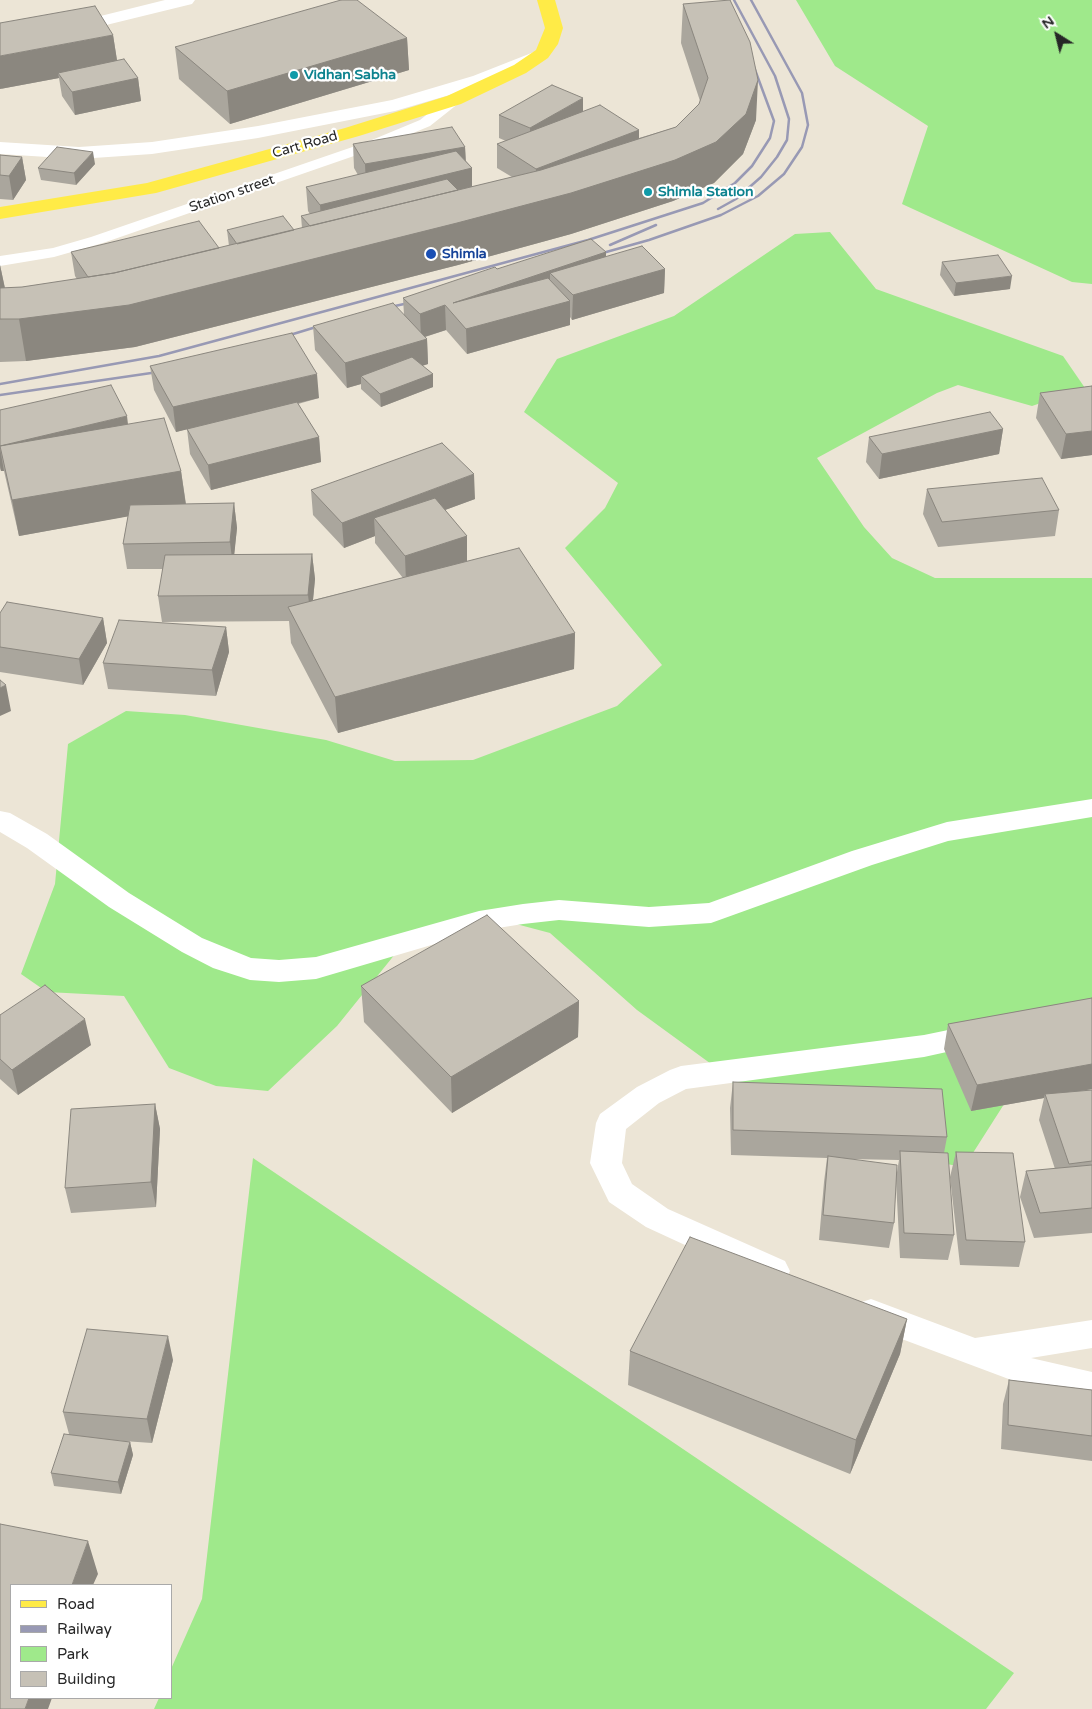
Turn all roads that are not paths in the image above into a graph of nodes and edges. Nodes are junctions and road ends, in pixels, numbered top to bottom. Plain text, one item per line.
1 (186, 0) edge
2 (546, 0) edge
3 (0, 46) edge
4 (542, 54) junction
5 (454, 100) junction
6 (0, 148) edge
7 (0, 213) edge
8 (0, 261) edge
9 (1092, 808) edge
10 (0, 820) edge
11 (1011, 1028) edge
12 (800, 1283) edge
13 (845, 1303) edge
14 (1092, 1334) edge
15 (973, 1352) junction
16 (1092, 1387) edge

1 - 3 street
2 - 4 main road, Cart Road
4 - 5 main road, Cart Road
4 - 6 street
5 - 7 main road, Cart Road
5 - 8 lane, Station street
9 - 10 street
11 - 12 street
13 - 15 street
14 - 15 street
15 - 16 street

